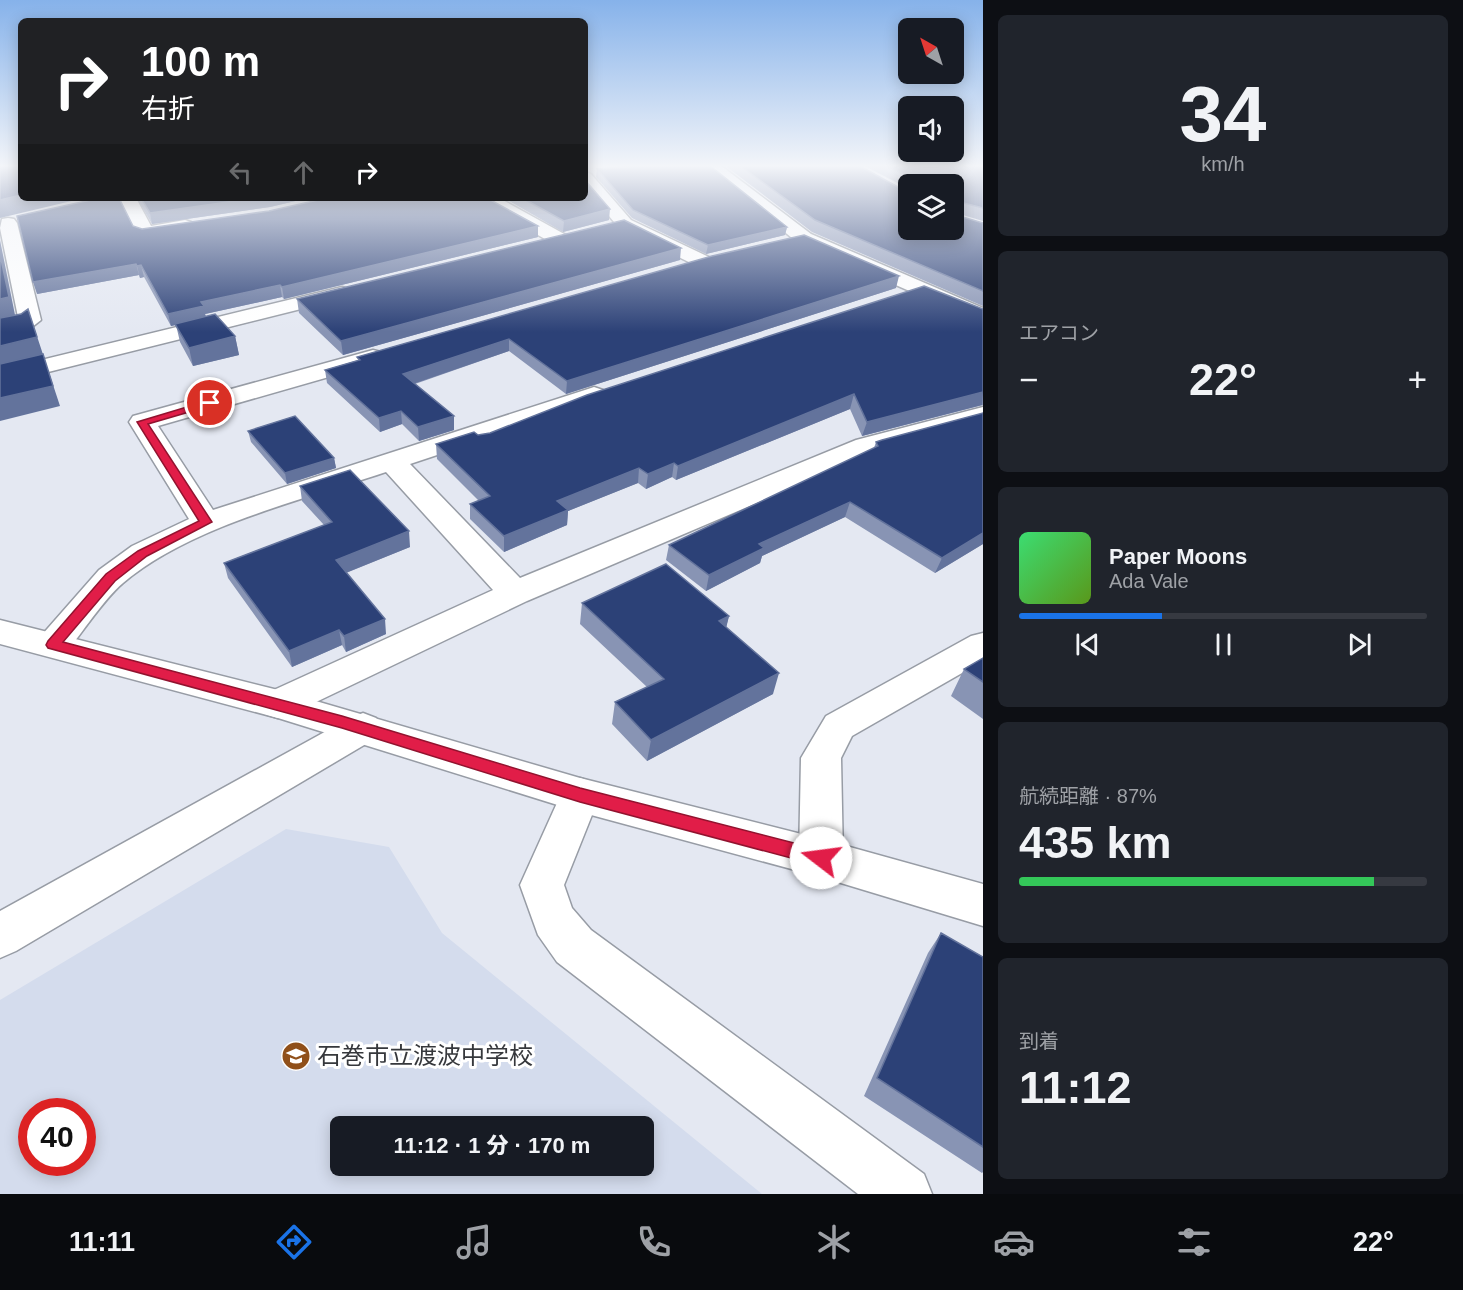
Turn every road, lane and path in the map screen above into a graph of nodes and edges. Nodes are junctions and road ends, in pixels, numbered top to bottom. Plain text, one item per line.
1 (139, 221) edge
2 (526, 221) edge
3 (622, 221) edge
4 (771, 221) edge
5 (4, 223) edge
6 (201, 224) edge
7 (625, 224) junction
8 (603, 229) edge
9 (581, 234) edge
10 (559, 239) junction
11 (536, 245) edge
12 (670, 272) edge
13 (361, 288) edge
14 (922, 289) junction
15 (888, 300) edge
16 (983, 316) edge
17 (0, 330) edge
18 (395, 350) edge
19 (0, 377) edge
20 (617, 388) edge
21 (983, 415) edge
22 (391, 461) junction
23 (206, 522) junction
24 (514, 593) junction
25 (0, 632) edge
26 (53, 645) junction
27 (983, 645) edge
28 (278, 704) junction
29 (363, 728) junction
30 (580, 795) junction
31 (821, 858) junction
32 (983, 905) edge
33 (0, 936) edge
34 (904, 1194) edge

1 - 6 street
2 - 10 street
3 - 7 street
4 - 14 street
5 - 17 street
7 - 8 street
7 - 12 street
9 - 10 street
10 - 11 street
13 - 19 street
14 - 15 street
14 - 16 street
18 - 23 street
20 - 22 street
21 - 24 street
22 - 23 street
22 - 24 street
23 - 26 street
24 - 28 street
25 - 26 street
26 - 28 street
27 - 31 street
28 - 29 street
29 - 30 street
29 - 33 street
30 - 31 street
30 - 34 street
31 - 32 street

